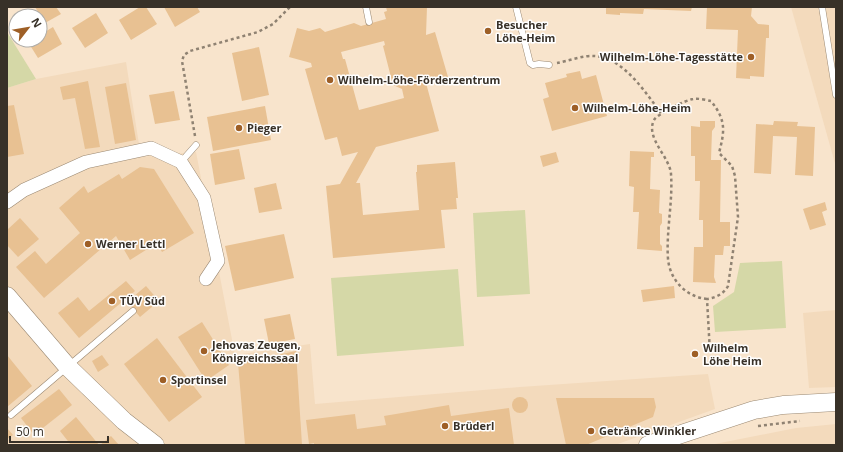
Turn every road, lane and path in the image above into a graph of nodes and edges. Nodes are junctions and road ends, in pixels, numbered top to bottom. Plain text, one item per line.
1 (290, 7) edge
2 (366, 7) edge
3 (516, 7) edge
4 (822, 7) edge
5 (369, 22) dead end
6 (549, 65) joint
7 (836, 95) edge
8 (662, 113) junction
9 (196, 145) joint
10 (181, 162) junction
11 (7, 202) edge
12 (206, 279) dead end
13 (7, 296) edge
14 (707, 299) junction
15 (133, 311) dead end
16 (710, 353) dead end
17 (67, 366) junction
18 (836, 402) edge
19 (11, 415) dead end
20 (804, 420) dead end
21 (751, 428) dead end
22 (155, 445) edge
23 (648, 445) edge

1 - 9 path
2 - 5 lane
3 - 6 lane
4 - 7 lane
6 - 8 path
8 - 14 path
8 - 14 path
9 - 10 lane
10 - 11 street
10 - 12 street
13 - 17 street
14 - 16 path
15 - 17 lane
17 - 19 lane
17 - 22 street
18 - 23 street
20 - 21 path

